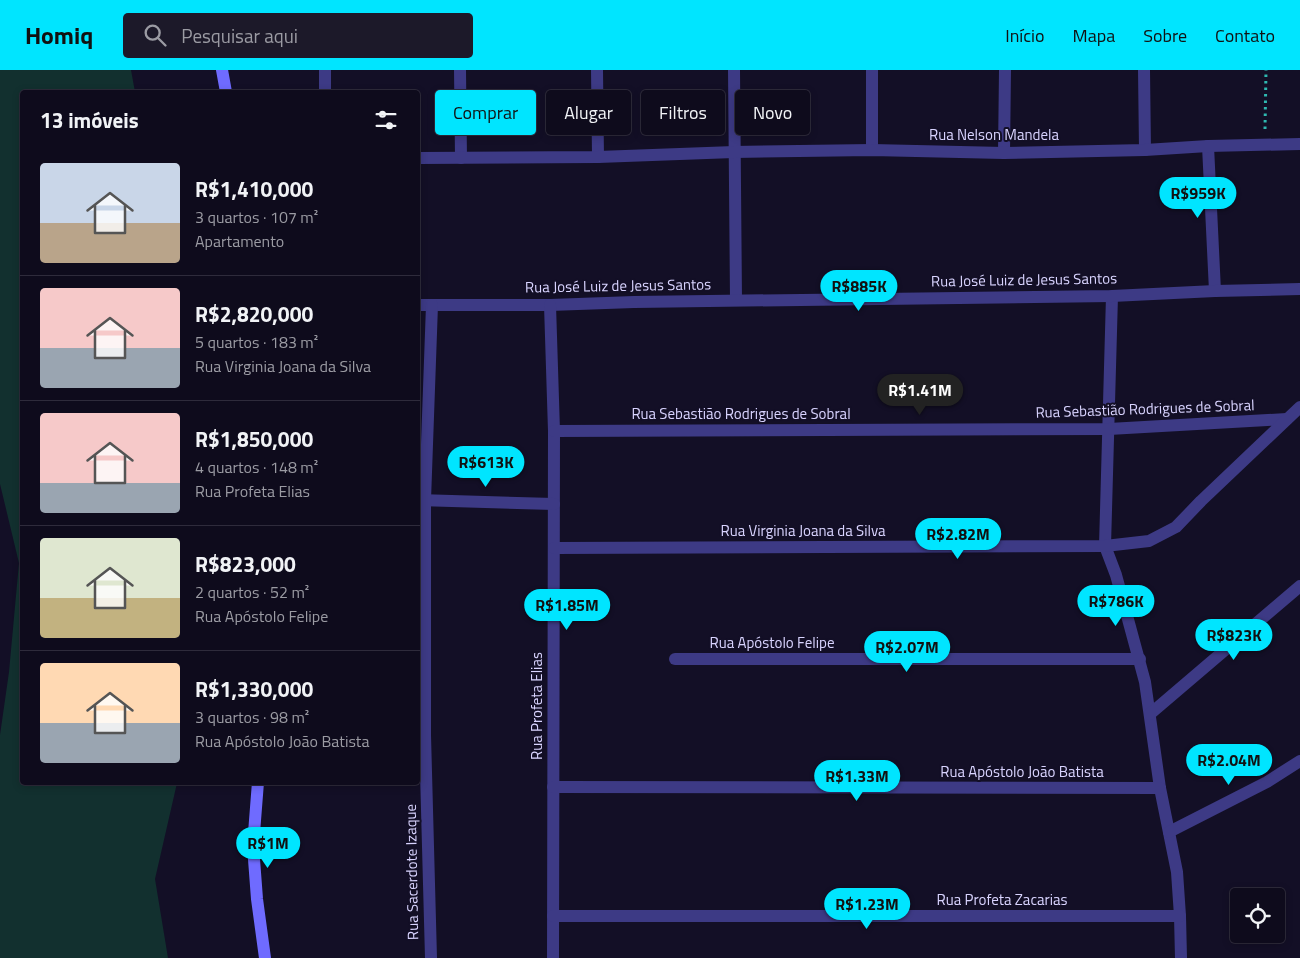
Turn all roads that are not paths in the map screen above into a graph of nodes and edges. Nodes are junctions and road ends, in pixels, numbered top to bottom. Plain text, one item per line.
1 (222, 70) edge
2 (325, 70) edge
3 (460, 70) edge
4 (597, 70) edge
5 (734, 70) edge
6 (872, 70) edge
7 (1005, 70) edge
8 (1144, 70) edge
9 (226, 90) edge
10 (325, 90) edge
11 (1300, 144) edge
12 (1208, 146) junction
13 (872, 150) junction
14 (1145, 150) junction
15 (734, 152) junction
16 (1004, 153) junction
17 (598, 157) junction
18 (420, 158) edge
19 (461, 158) junction
20 (1300, 289) edge
21 (1215, 291) junction
22 (1112, 296) junction
23 (736, 300) junction
24 (420, 305) edge
25 (432, 305) junction
26 (550, 305) junction
27 (1300, 407) edge
28 (1287, 419) junction
29 (1108, 429) junction
30 (554, 431) junction
31 (421, 500) edge
32 (554, 504) junction
33 (1105, 546) junction
34 (554, 548) junction
35 (1300, 586) edge
36 (675, 659) dead end
37 (1140, 659) junction
38 (1150, 714) junction
39 (1300, 761) edge
40 (258, 785) edge
41 (553, 787) junction
42 (1160, 788) junction
43 (1169, 832) junction
44 (553, 916) junction
45 (1180, 916) junction
46 (265, 958) edge
47 (431, 958) edge
48 (553, 958) edge
49 (1181, 958) edge

1 - 9 main road
2 - 10 street
3 - 19 street
4 - 17 street
5 - 15 street
6 - 13 street
7 - 16 street
8 - 14 street
11 - 12 street, Rua Nelson Mandela
12 - 14 street, Rua Nelson Mandela
12 - 21 street
13 - 15 street, Rua Nelson Mandela
13 - 16 street, Rua Nelson Mandela
14 - 16 street, Rua Nelson Mandela
15 - 17 street, Rua Nelson Mandela
15 - 23 street
17 - 19 street, Rua Nelson Mandela
18 - 19 street, Rua Nelson Mandela
20 - 21 street, Rua José Luiz de Jesus Santos
21 - 22 street, Rua José Luiz de Jesus Santos
22 - 23 street, Rua José Luiz de Jesus Santos
22 - 29 street
23 - 26 street, Rua José Luiz de Jesus Santos
24 - 25 street, Rua José Luiz de Jesus Santos
25 - 26 street, Rua José Luiz de Jesus Santos
25 - 31 street, Rua Sacerdote Izaque
26 - 30 street, Rua Profeta Elias
27 - 28 street, Rua Virginia Joana da Silva
28 - 29 street, Rua Sebastião Rodrigues de Sobral
28 - 33 street, Rua Virginia Joana da Silva
29 - 30 street, Rua Sebastião Rodrigues de Sobral
29 - 33 street
30 - 32 street, Rua Profeta Elias
31 - 32 street
31 - 47 street, Rua Sacerdote Izaque
32 - 34 street, Rua Profeta Elias
33 - 34 street, Rua Virginia Joana da Silva
33 - 37 street
34 - 41 street, Rua Profeta Elias
35 - 38 street
36 - 37 street, Rua Apóstolo Felipe
37 - 38 street
38 - 42 street
39 - 43 street
40 - 46 main road
41 - 42 street, Rua Apóstolo João Batista
41 - 44 street, Rua Profeta Elias
42 - 43 street
43 - 45 street
44 - 45 street, Rua Profeta Zacarias
44 - 48 street, Rua Profeta Elias
45 - 49 street

